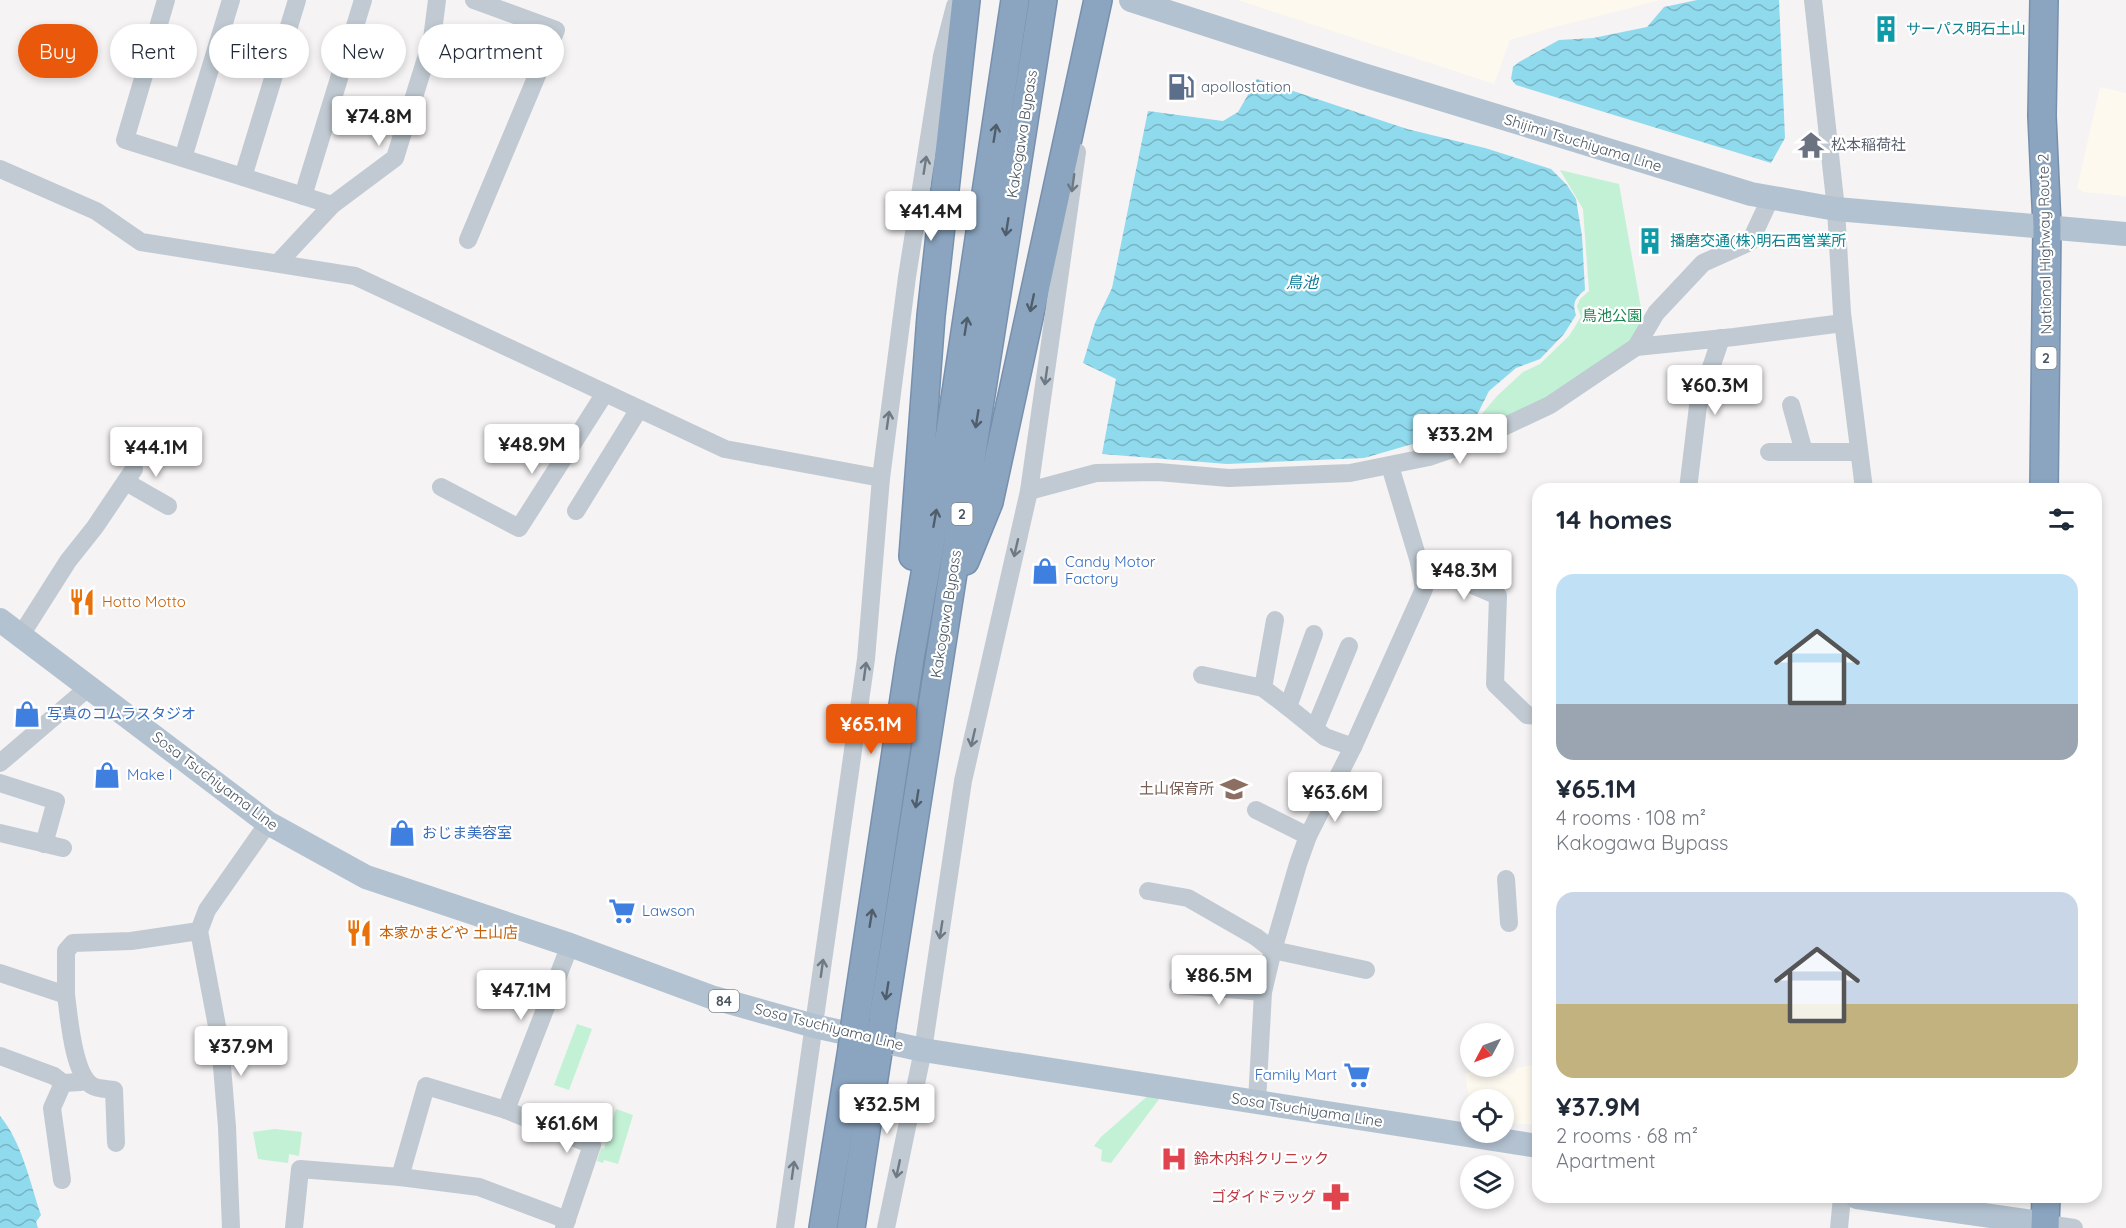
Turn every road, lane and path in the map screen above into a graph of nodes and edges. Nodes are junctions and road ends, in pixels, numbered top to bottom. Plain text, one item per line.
1 (166, 0) edge
2 (231, 0) edge
3 (297, 0) edge
4 (363, 0) edge
5 (437, 0) edge
6 (474, 0) edge
7 (957, 0) edge
8 (966, 0) edge
9 (1015, 0) edge
10 (1098, 0) edge
11 (1131, 0) edge
12 (1813, 0) edge
13 (2044, 0) edge
14 (1043, 2) edge
15 (183, 158) junction
16 (0, 169) edge
17 (243, 177) junction
18 (303, 196) junction
19 (1771, 197) junction
20 (332, 205) junction
21 (1836, 209) junction
22 (2047, 226) junction
23 (2126, 234) edge
24 (468, 240) dead end
25 (278, 263) junction
26 (1843, 323) junction
27 (1721, 338) junction
28 (1636, 346) junction
29 (605, 393) junction
30 (1791, 405) dead end
31 (639, 409) junction
32 (1769, 452) dead end
33 (1803, 452) junction
34 (1859, 452) junction
35 (1390, 466) junction
36 (881, 478) junction
37 (1689, 483) edge
38 (1863, 483) edge
39 (2044, 483) edge
40 (441, 487) dead end
41 (1029, 490) junction
42 (168, 506) dead end
43 (576, 511) dead end
44 (1419, 561) junction
45 (947, 605) junction
46 (0, 620) edge
47 (1275, 620) dead end
48 (1314, 634) dead end
49 (21, 635) junction
50 (1349, 646) dead end
51 (910, 659) junction
52 (1202, 675) dead end
53 (89, 687) junction
54 (1263, 688) junction
55 (1288, 707) junction
56 (1532, 715) edge
57 (1315, 728) junction
58 (1353, 747) junction
59 (0, 763) edge
60 (0, 783) edge
61 (1256, 810) dead end
62 (268, 823) junction
63 (0, 833) edge
64 (1308, 836) junction
65 (44, 844) junction
66 (63, 848) dead end
67 (1506, 879) dead end
68 (1148, 891) dead end
69 (1509, 923) dead end
70 (199, 931) junction
71 (570, 945) junction
72 (1273, 950) junction
73 (1366, 970) dead end
74 (0, 973) edge
75 (1178, 985) dead end
76 (1263, 992) junction
77 (66, 995) junction
78 (814, 1026) junction
79 (923, 1050) junction
80 (0, 1056) edge
81 (85, 1079) junction
82 (63, 1083) junction
83 (1257, 1102) junction
84 (506, 1110) junction
85 (116, 1143) dead end
86 (1532, 1145) edge
87 (400, 1177) junction
88 (62, 1180) dead end
89 (1841, 1203) edge
90 (1896, 1203) edge
91 (2046, 1203) edge
92 (565, 1224) edge
93 (2046, 1226) edge
94 (231, 1228) edge
95 (294, 1228) edge
96 (785, 1228) edge
97 (824, 1228) edge
98 (850, 1228) edge
99 (886, 1228) edge
100 (1839, 1228) edge
101 (2074, 1228) edge

1 - 15 street
2 - 15 street
3 - 17 street
4 - 18 street
5 - 20 street
6 - 24 street
36 -> 7 street
8 - 51 highway
51 -> 9 highway, Kakogawa Bypass / 2
10 -> 41 street
10 -> 45 highway
11 - 19 main road, Shijimi Tsuchiyama Line
12 - 21 street
13 - 22 highway, National Highway Route 2 / 2
14 -> 45 highway, Kakogawa Bypass / 2
15 - 17 street
16 - 25 street
17 - 18 street
18 - 20 street
19 - 21 main road, Shijimi Tsuchiyama Line
19 - 28 street
20 - 25 street
21 - 22 main road, Shijimi Tsuchiyama Line
21 - 26 street
22 - 23 main road, Shijimi Tsuchiyama Line
22 - 39 highway, National Highway Route 2 / 2
25 - 29 street
26 - 27 street
26 - 34 street
27 - 28 street
27 - 37 street
28 - 35 street
29 - 31 street
29 - 40 street
30 - 33 street
31 - 36 street
31 - 43 street
32 - 33 street
33 - 34 street
34 - 38 street
35 - 41 street
35 - 44 street
78 -> 36 street
41 -> 79 street
42 - 49 street
44 - 56 street
44 - 58 street
45 -> 98 highway, Kakogawa Bypass / 2, bridge
46 - 49 main road, Sosa Tsuchiyama Line / 84
47 - 54 street
48 - 55 street
49 - 53 main road, Sosa Tsuchiyama Line / 84
50 - 57 street
97 -> 51 highway, Kakogawa Bypass / 2, bridge
52 - 54 street
53 - 59 street
53 - 62 main road, Sosa Tsuchiyama Line / 84
54 - 55 street
55 - 57 street
57 - 58 street
58 - 64 street
60 - 65 street
61 - 64 street
62 - 70 street
62 - 71 main road, Sosa Tsuchiyama Line / 84
63 - 65 street
64 - 72 street
65 - 66 street
67 - 69 street
68 - 72 street
70 - 77 street
70 - 94 street
71 - 78 main road, Sosa Tsuchiyama Line / 84
71 - 84 street
72 - 73 street
72 - 76 street
74 - 77 street
75 - 76 street
76 - 83 street
77 - 81 street
78 - 79 main road, Sosa Tsuchiyama Line / 84
96 -> 78 street
79 - 83 main road, Sosa Tsuchiyama Line / 84
79 -> 99 street
80 - 82 street
81 - 82 street
81 - 85 street
82 - 88 street
83 - 86 main road, Sosa Tsuchiyama Line / 84
84 - 87 street
84 - 92 street
87 - 92 street
87 - 95 street
89 - 100 street
90 - 93 main road
91 - 93 highway
93 - 101 street

